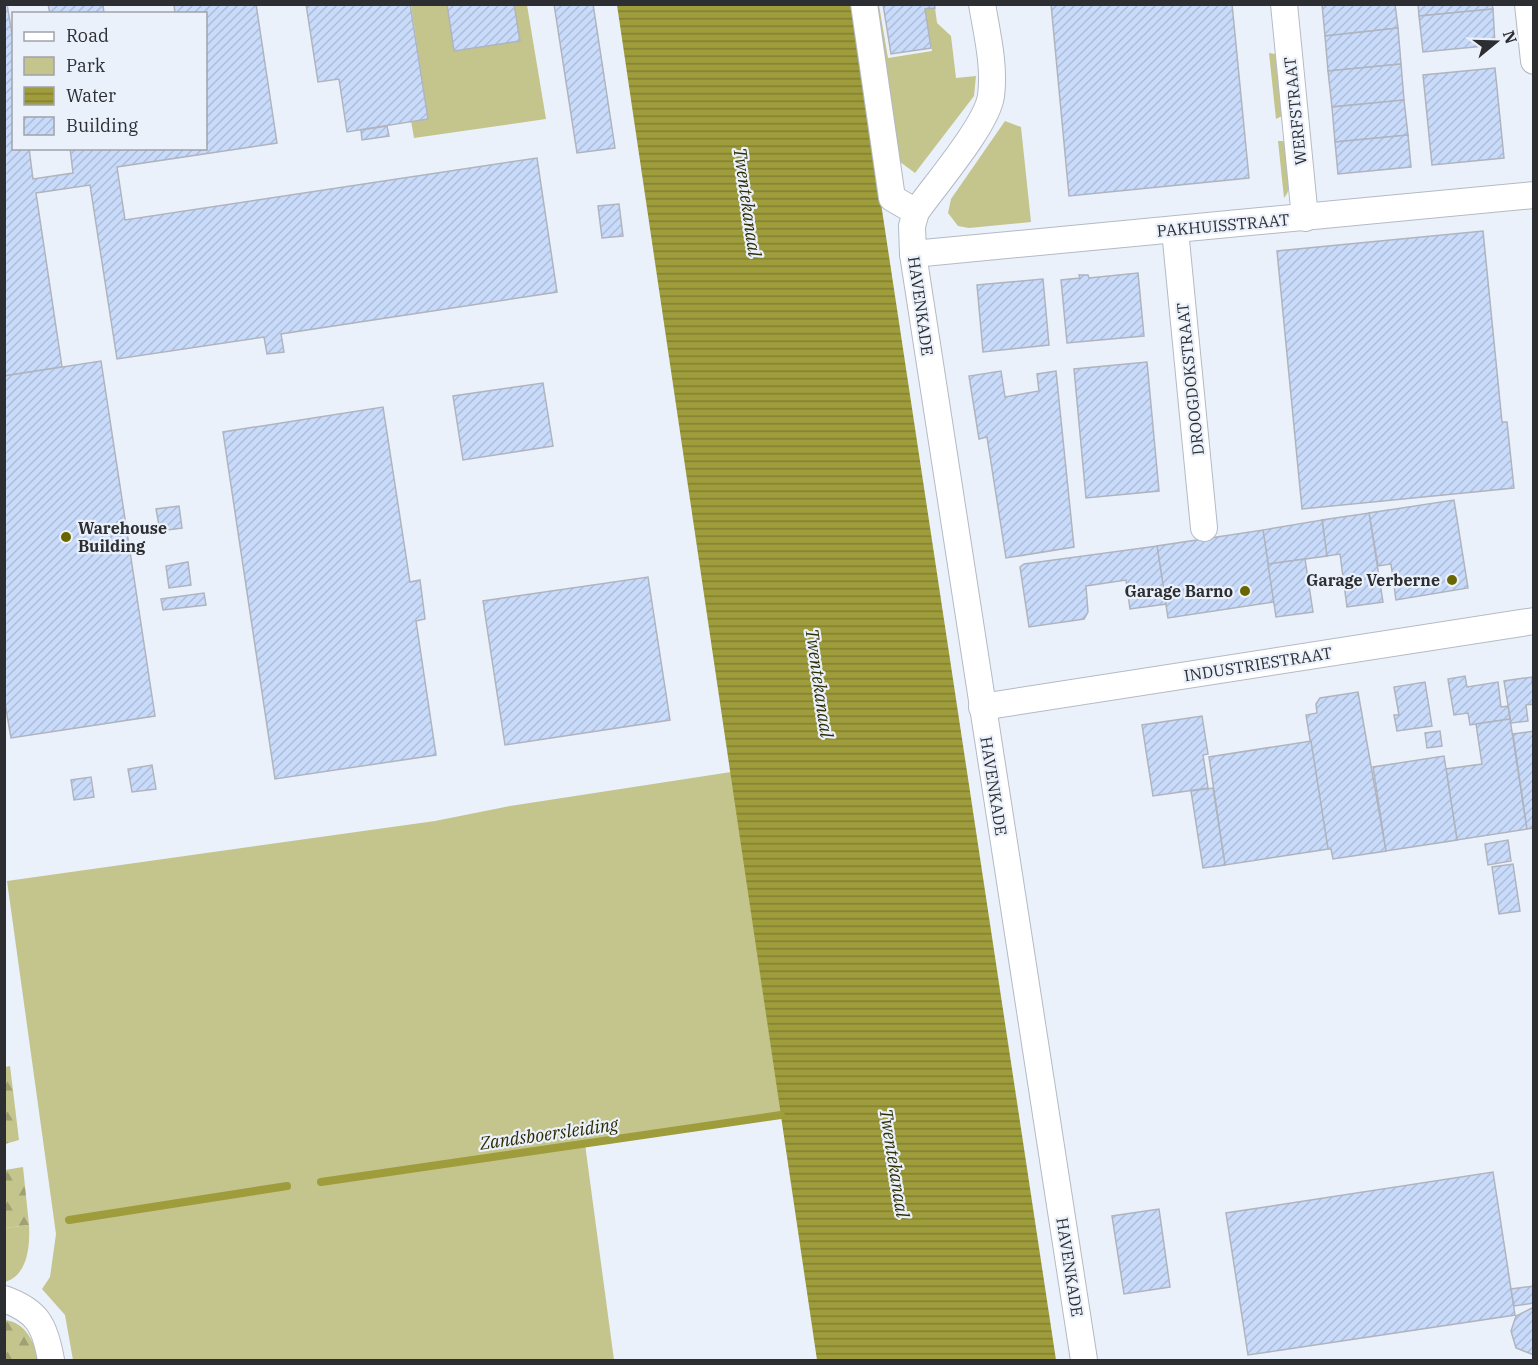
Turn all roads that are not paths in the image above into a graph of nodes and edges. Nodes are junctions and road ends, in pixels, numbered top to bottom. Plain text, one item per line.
1 (864, 4) edge
2 (982, 4) edge
3 (1284, 4) edge
4 (1528, 4) edge
5 (1533, 61) edge
6 (1533, 195) edge
7 (916, 212) junction
8 (1305, 218) junction
9 (1175, 230) junction
10 (913, 254) junction
11 (1204, 528) dead end
12 (1533, 621) edge
13 (982, 707) junction
14 (12, 1302) edge
15 (51, 1360) edge
16 (1084, 1360) edge

1 - 7 street
2 - 7 street, HAVENKADE
3 - 8 street, WERFSTRAAT
4 - 5 street
6 - 8 street, PAKHUISSTRAAT
7 - 10 street, HAVENKADE
8 - 9 street, PAKHUISSTRAAT
9 - 10 street, PAKHUISSTRAAT
9 - 11 street, DROOGDOKSTRAAT
10 - 13 street, HAVENKADE
12 - 13 street, INDUSTRIESTRAAT
13 - 16 street, HAVENKADE
14 - 15 street

